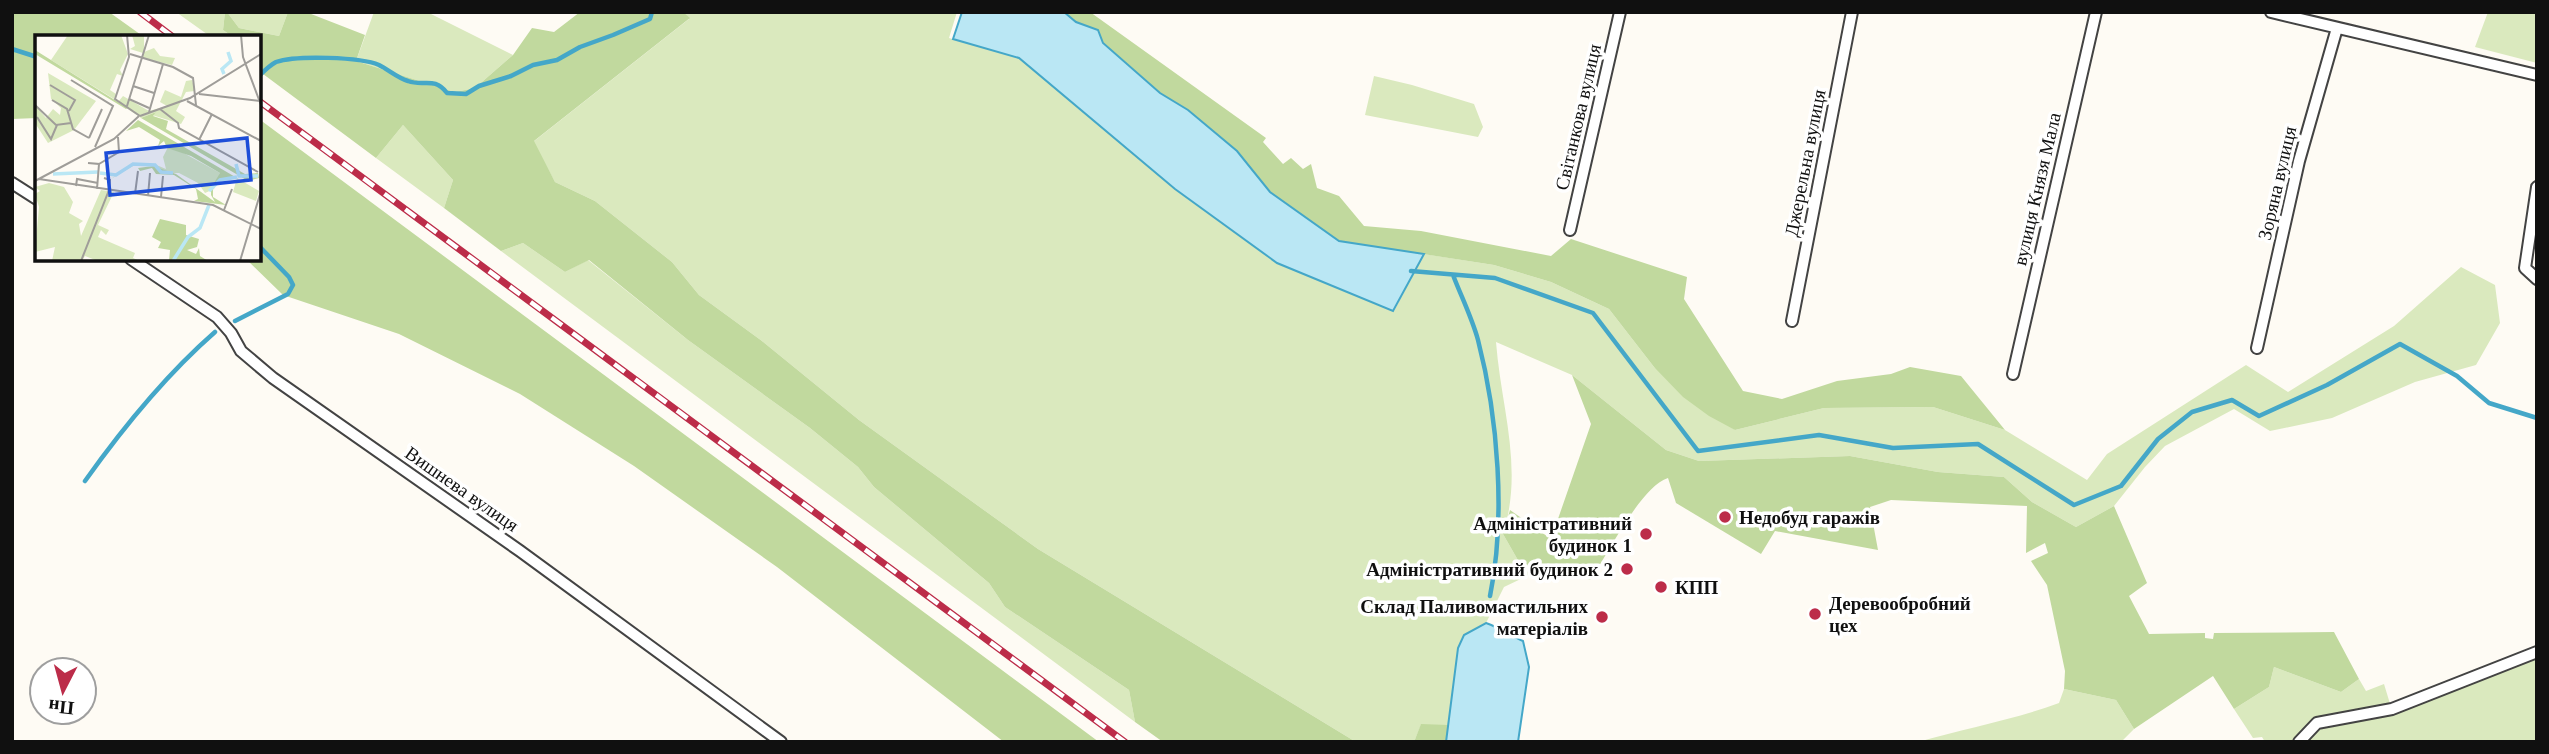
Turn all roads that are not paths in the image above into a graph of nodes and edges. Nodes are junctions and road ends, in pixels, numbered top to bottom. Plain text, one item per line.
1 (1619, 12) edge
2 (1852, 12) edge
3 (2096, 12) edge
4 (2271, 12) edge
5 (2337, 28) junction
6 (2537, 75) edge
7 (12, 183) edge
8 (2537, 187) edge
9 (35, 198) edge
10 (1570, 230) dead end
11 (134, 261) edge
12 (2537, 279) edge
13 (1791, 321) dead end
14 (2257, 348) dead end
15 (2013, 374) dead end
16 (2537, 652) edge
17 (781, 742) edge
18 (2299, 742) edge

1 - 10 street, Світанкова вулиця
2 - 13 street, Джерельна вулиця
3 - 15 street, вулиця Князя Мала
4 - 5 street
5 - 6 street
5 - 14 street, Зоряна вулиця
7 - 9 street
8 - 12 street
11 - 17 street, Вишнева вулиця
16 - 18 street

